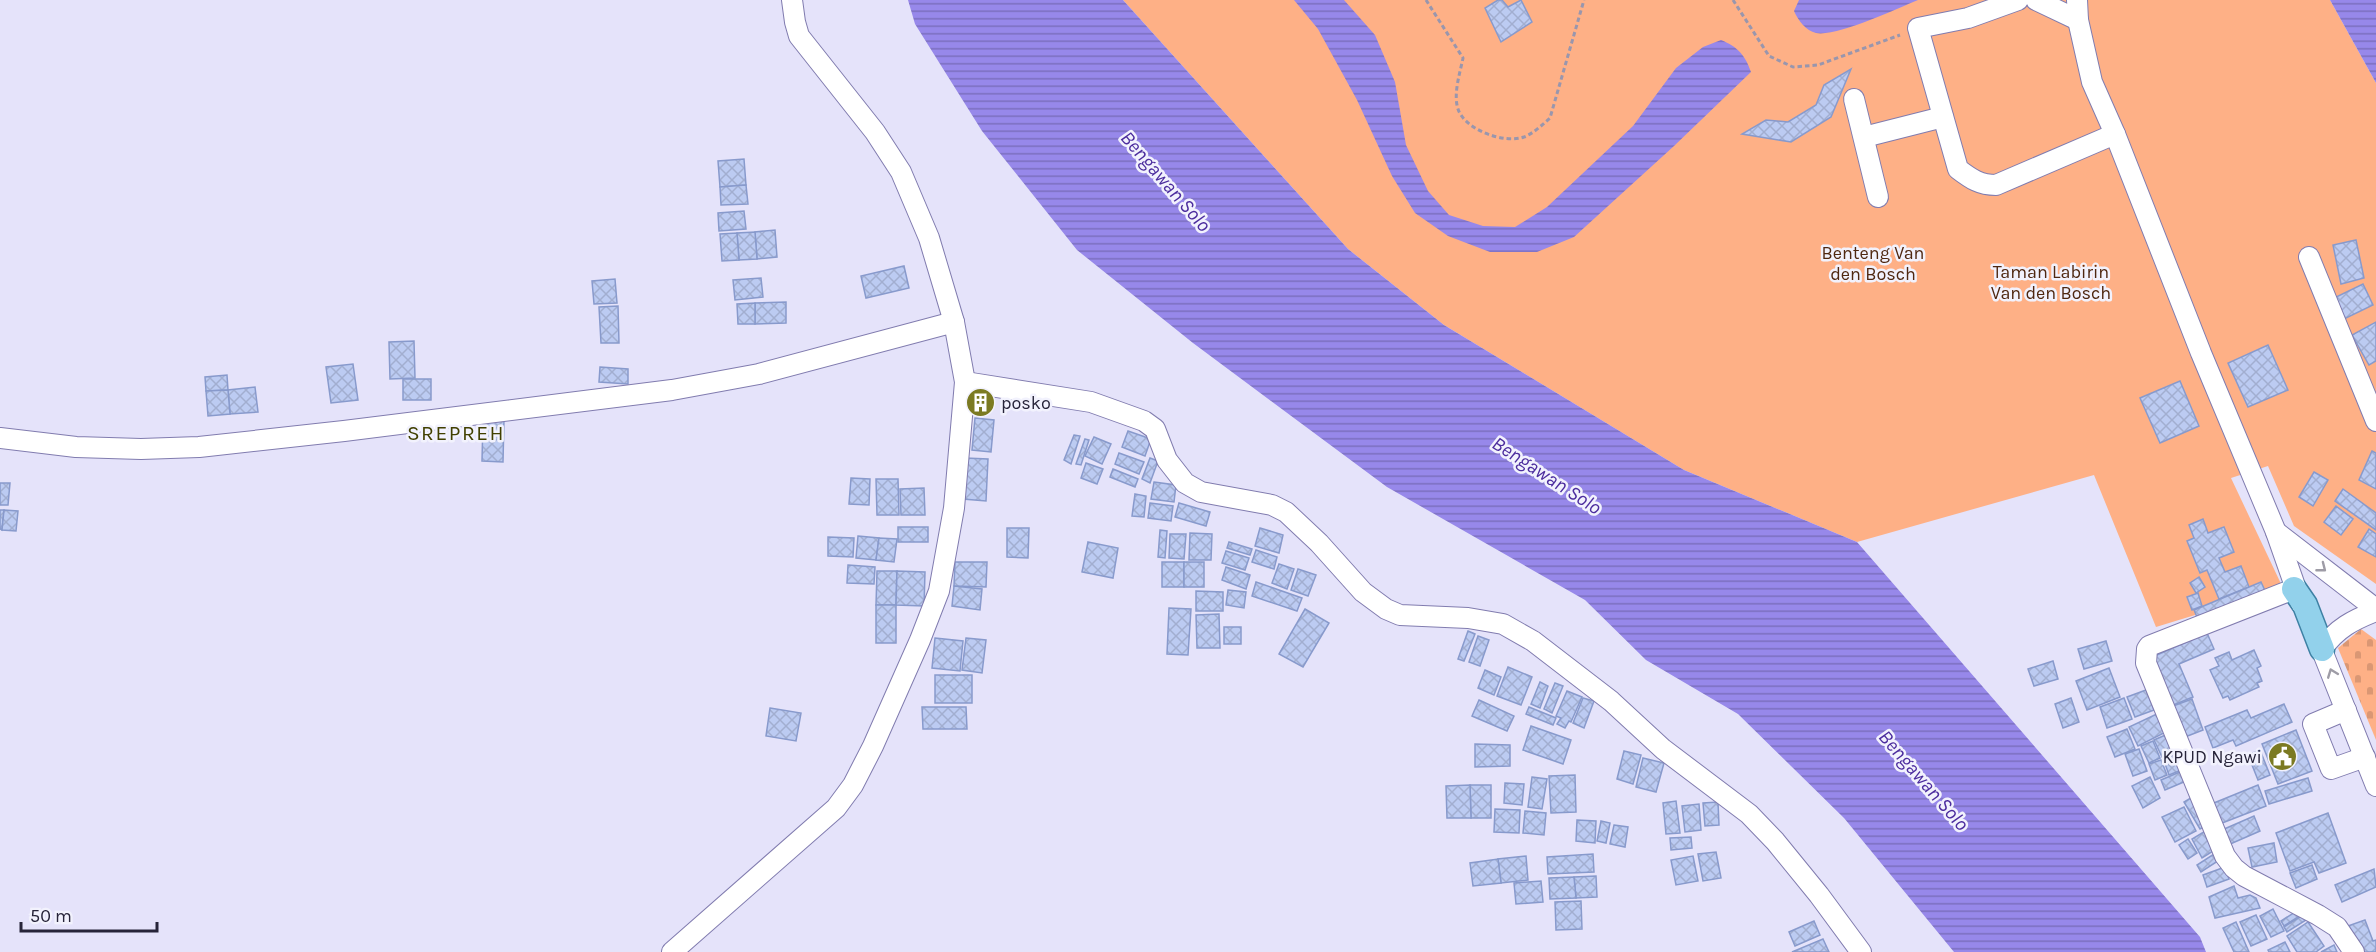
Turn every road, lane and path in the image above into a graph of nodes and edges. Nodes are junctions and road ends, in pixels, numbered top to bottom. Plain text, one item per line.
1 (792, 0) edge
2 (1426, 0) edge
3 (1584, 0) edge
4 (1733, 0) edge
5 (2018, 0) edge
6 (2036, 0) edge
7 (2078, 10) edge
8 (1918, 28) junction
9 (1854, 99) dead end
10 (1943, 117) junction
11 (2115, 134) junction
12 (1864, 137) junction
13 (1878, 197) dead end
14 (2309, 257) dead end
15 (954, 322) junction
16 (965, 382) junction
17 (2376, 421) edge
18 (0, 438) edge
19 (2276, 532) junction
20 (2294, 589) junction
21 (2376, 610) edge
22 (2322, 649) junction
23 (2346, 710) junction
24 (2365, 757) junction
25 (2376, 786) edge
26 (672, 952) edge
27 (1862, 952) edge
28 (2354, 952) edge

1 - 15 street
2 - 3 path
4 - 8 path
5 - 8 street
6 - 7 street
7 - 11 street
8 - 10 street
9 - 12 street
10 - 11 street
10 - 12 street
11 - 19 street
12 - 13 street
14 - 17 street
15 - 16 street
15 - 18 street
16 - 26 street
16 - 27 street
19 - 20 street
19 -> 21 street
20 - 22 main road
20 - 28 street
21 - 22 street
23 -> 22 street
23 - 24 street
23 - 24 street
24 - 25 street

